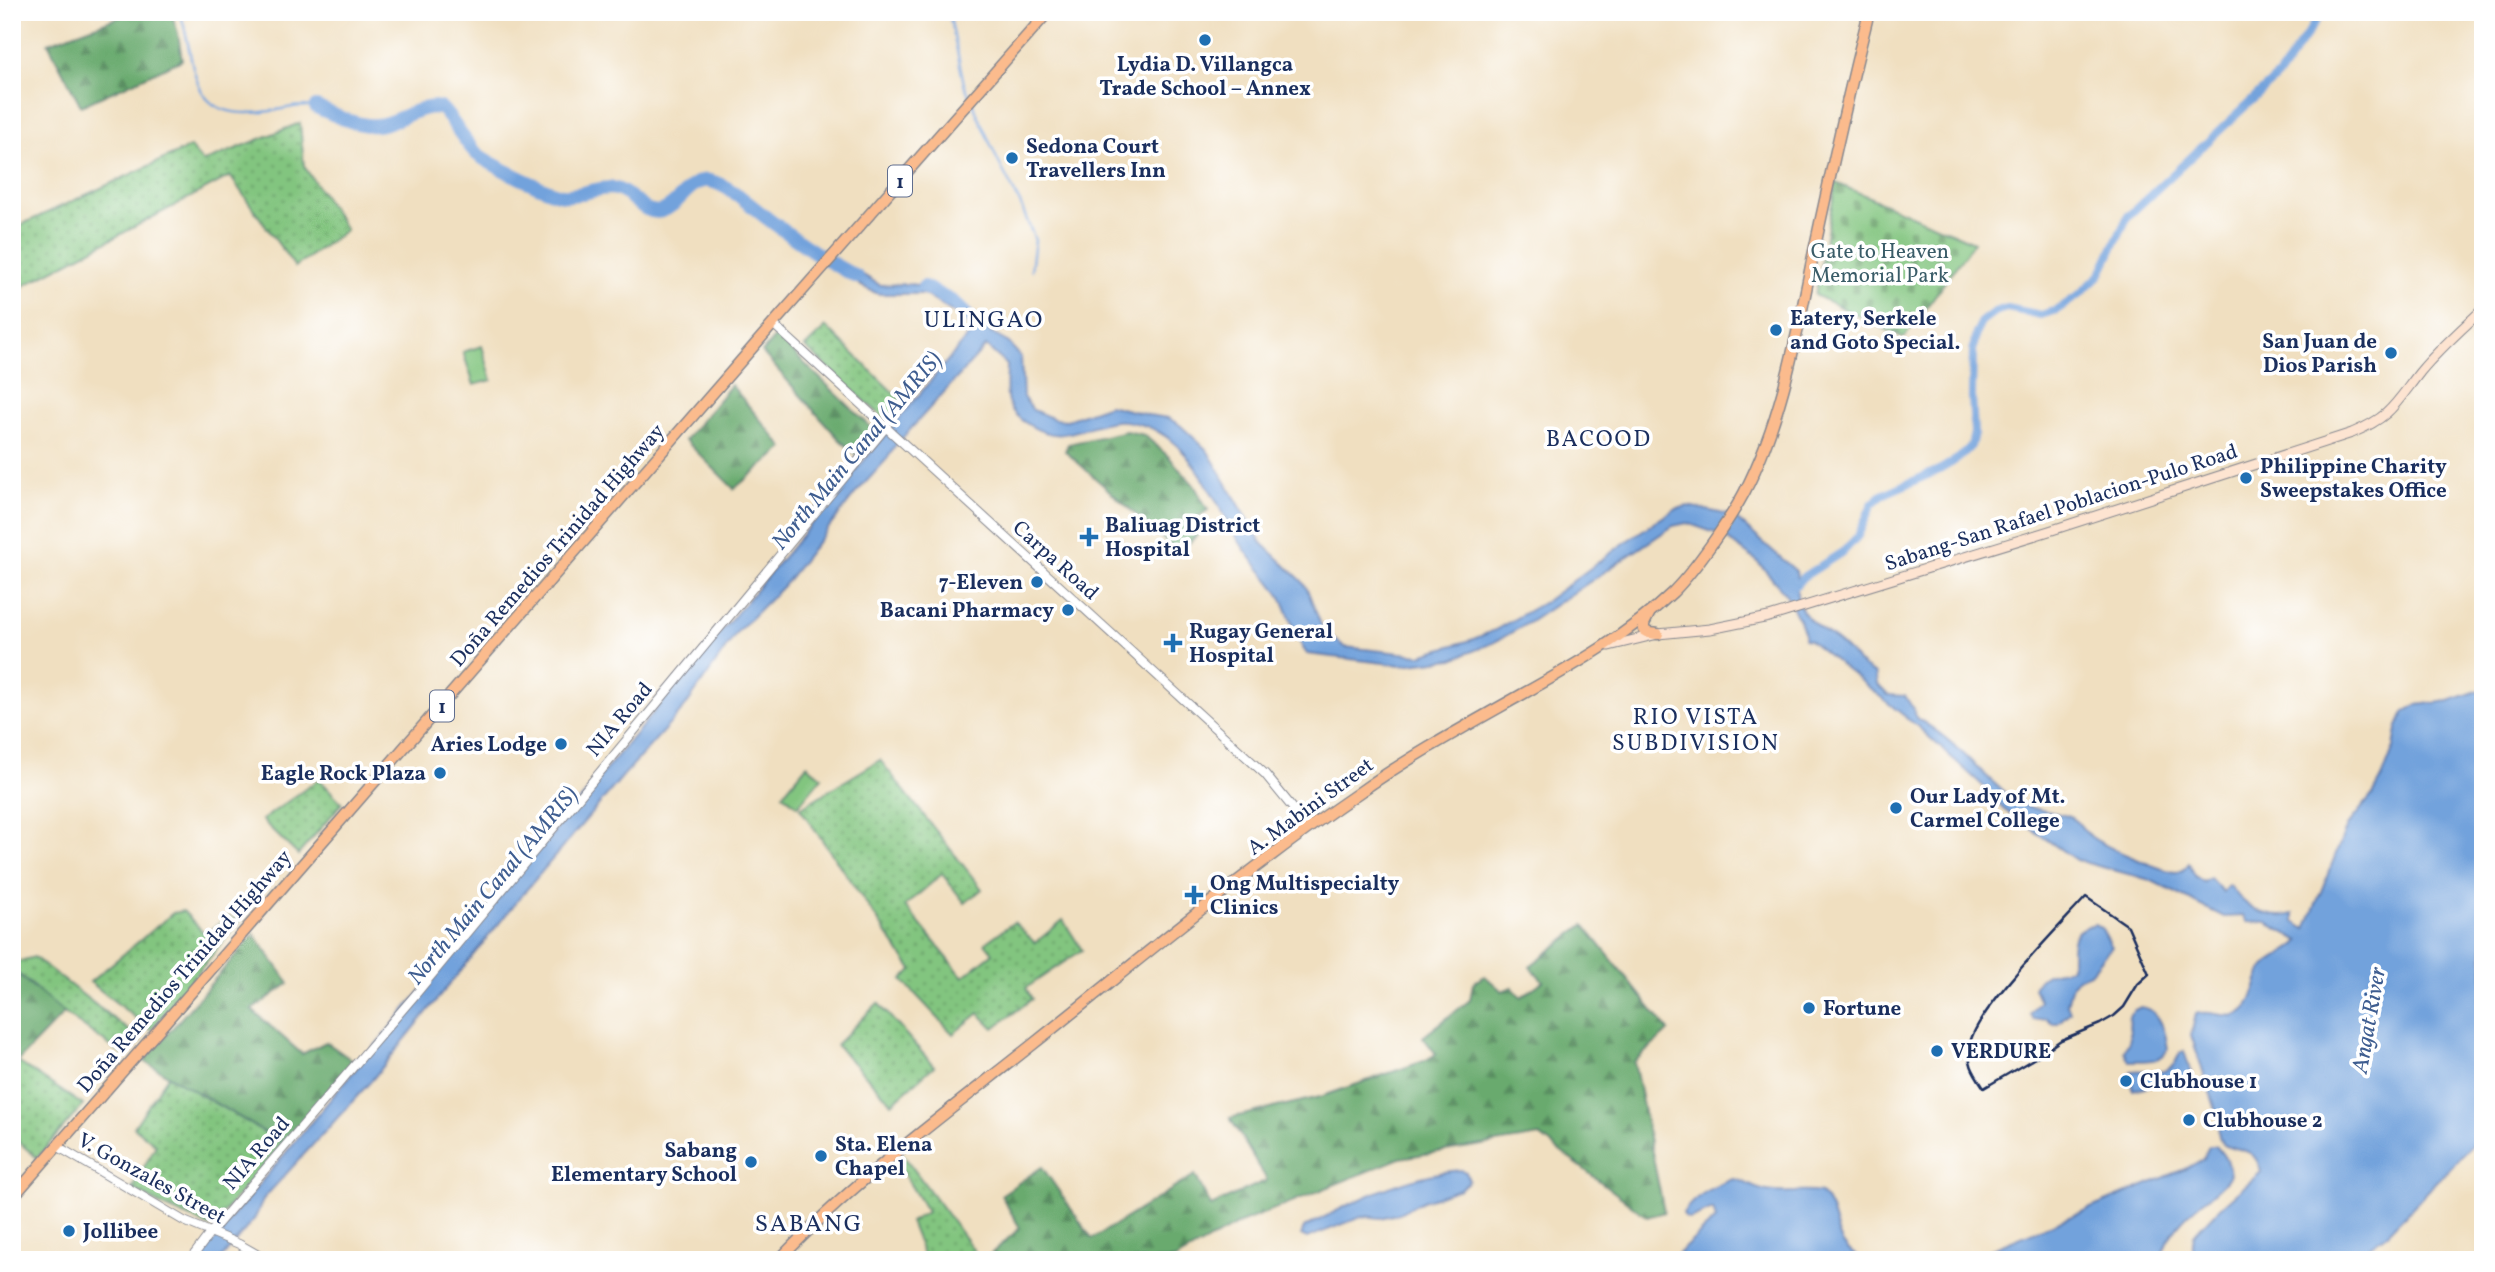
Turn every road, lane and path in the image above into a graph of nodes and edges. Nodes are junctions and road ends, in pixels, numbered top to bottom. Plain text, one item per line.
1 (1048, 12) edge
2 (1869, 12) edge
3 (2483, 309) edge
4 (773, 324) junction
5 (888, 428) junction
6 (1650, 613) junction
7 (1658, 634) junction
8 (1602, 648) junction
9 (1309, 828) junction
10 (57, 1146) junction
11 (12, 1198) edge
12 (213, 1233) junction
13 (190, 1260) edge
14 (267, 1260) edge
15 (779, 1260) edge

1 - 4 main road, Doña Remedios Trinidad Highway / 1
2 - 6 main road, A. Mabini Street
3 - 7 main road, Sabang-San Rafael Poblacion-Pulo Road
4 - 5 street, Carpa Road
4 - 10 main road, Doña Remedios Trinidad Highway / 1
5 - 9 street, Carpa Road
5 - 12 street, NIA Road
6 - 7 main road
6 - 8 main road, A. Mabini Street
7 - 8 main road, Sabang-San Rafael Poblacion-Pulo Road
8 - 9 main road, A. Mabini Street
9 - 15 main road, A. Mabini Street
10 - 11 main road, Doña Remedios Trinidad Highway / 1
10 - 12 street, V. Gonzales Street
12 - 13 street, NIA Road
12 - 14 street, V. Gonzales Street

